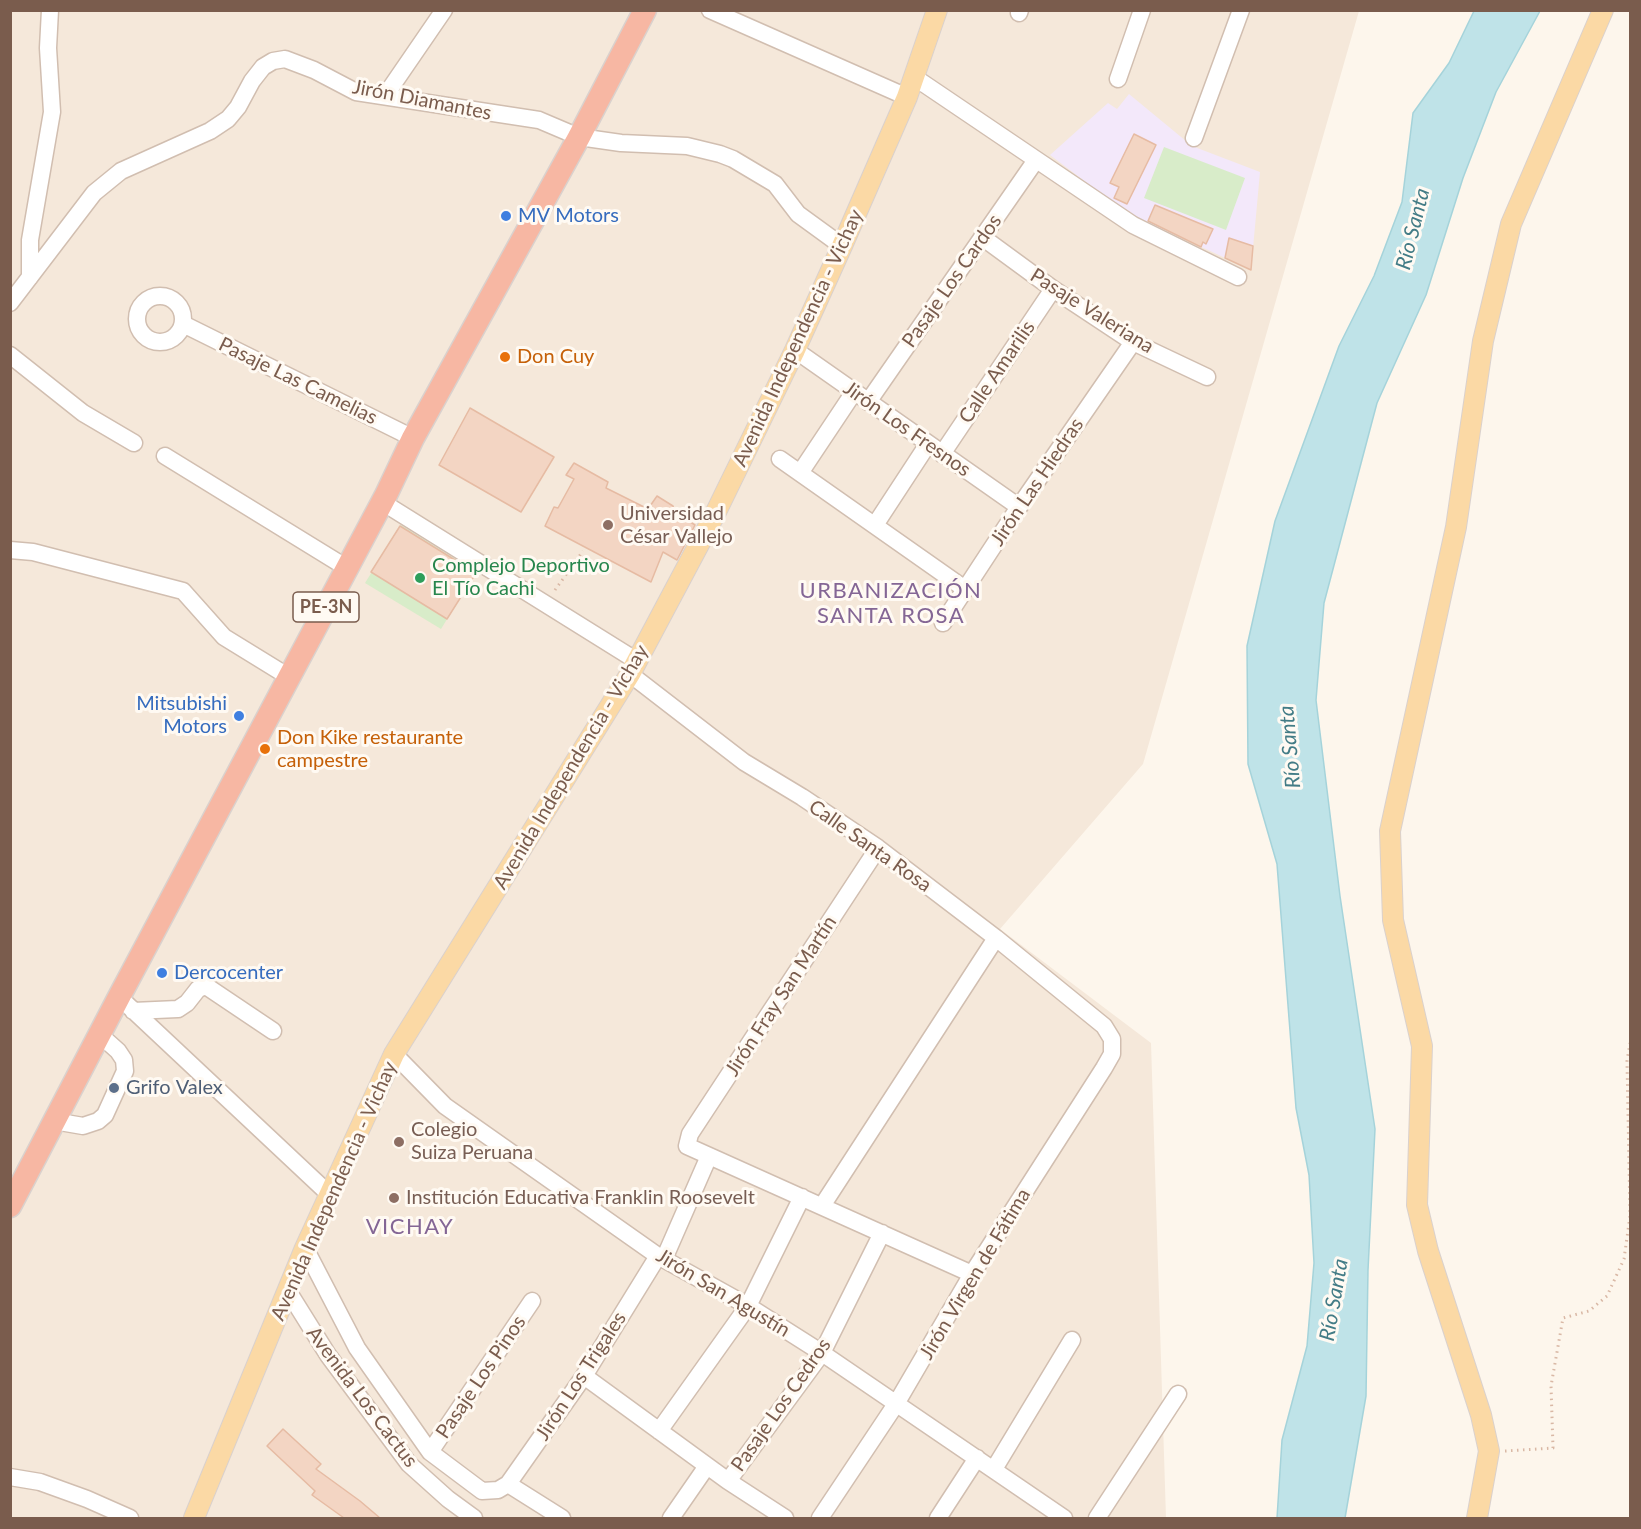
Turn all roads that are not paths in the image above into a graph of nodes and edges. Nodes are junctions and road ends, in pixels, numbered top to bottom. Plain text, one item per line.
1 (50, 10) edge
2 (444, 10) edge
3 (645, 10) edge
4 (710, 10) edge
5 (937, 10) edge
6 (1142, 10) edge
7 (1241, 10) edge
8 (1603, 10) edge
9 (914, 77) junction
10 (1118, 79) dead end
11 (385, 96) junction
12 (907, 98) junction
13 (579, 137) junction
14 (1194, 138) dead end
15 (1036, 160) junction
16 (982, 237) junction
17 (842, 246) junction
18 (30, 277) junction
19 (1238, 277) dead end
20 (1053, 289) junction
21 (10, 303) edge
22 (183, 324) dead end
23 (1133, 342) junction
24 (795, 350) junction
25 (10, 355) edge
26 (1207, 377) dead end
27 (861, 397) junction
28 (413, 438) junction
29 (134, 443) dead end
30 (935, 449) junction
31 (165, 456) dead end
32 (780, 459) dead end
33 (800, 473) junction
34 (382, 502) junction
35 (1019, 507) junction
36 (875, 525) junction
37 (10, 550) edge
38 (347, 568) junction
39 (965, 589) junction
40 (943, 623) dead end
41 (633, 668) junction
42 (289, 677) junction
43 (878, 848) junction
44 (996, 938) junction
45 (126, 1004) junction
46 (1104, 1026) joint
47 (273, 1031) dead end
48 (99, 1034) junction
49 (394, 1054) junction
50 (54, 1121) junction
51 (709, 1156) junction
52 (329, 1194) junction
53 (802, 1197) junction
54 (10, 1206) edge
55 (822, 1206) junction
56 (882, 1233) junction
57 (305, 1248) junction
58 (661, 1258) junction
59 (972, 1274) junction
60 (288, 1291) junction
61 (532, 1301) dead end
62 (748, 1306) junction
63 (1072, 1340) dead end
64 (822, 1353) junction
65 (584, 1376) junction
66 (1178, 1394) dead end
67 (896, 1404) junction
68 (659, 1431) junction
69 (430, 1452) junction
70 (977, 1458) junction
71 (707, 1466) junction
72 (994, 1469) junction
73 (10, 1477) edge
74 (728, 1481) junction
75 (503, 1487) junction
76 (130, 1518) edge
77 (194, 1518) edge
78 (474, 1518) edge
79 (562, 1518) edge
80 (671, 1518) edge
81 (785, 1518) edge
82 (820, 1518) edge
83 (938, 1518) edge
84 (1062, 1518) edge
85 (1097, 1518) edge
86 (1477, 1518) edge

1 - 18 street
2 - 11 street
3 - 13 highway, PE-3N
4 - 12 street
5 - 9 main road, Avenida Independencia - Vichay
6 - 10 street
7 - 14 street
8 - 86 main road
9 - 12 main road, Avenida Independencia - Vichay
9 - 15 street
11 - 13 street, Jirón Diamantes
11 - 18 street, Jirón Diamantes
12 - 17 main road, Avenida Independencia - Vichay
13 - 17 street, Jirón Diamantes
13 - 28 highway, PE-3N
15 - 16 street, Pasaje Los Cardos
15 - 19 street
16 - 20 street, Pasaje Valeriana
16 - 27 street, Pasaje Los Cardos
17 - 24 main road, Avenida Independencia - Vichay
18 - 21 street, Jirón Diamantes
20 - 23 street, Pasaje Valeriana
20 - 30 street, Calle Amarilis
22 - 28 street, Pasaje Las Camelias
23 - 26 street, Pasaje Valeriana
23 - 35 street, Jirón Las Hiedras
24 - 27 street, Jirón Los Fresnos
24 - 41 main road, Avenida Independencia - Vichay
25 - 29 street
27 - 30 street, Jirón Los Fresnos
27 - 33 street, Pasaje Los Cardos
28 - 34 highway, PE-3N
30 - 35 street, Jirón Los Fresnos
30 - 36 street, Calle Amarilis
31 - 38 street
32 - 33 street
33 - 36 street
34 - 38 highway, PE-3N
34 - 41 street, Calle Santa Rosa
35 - 39 street, Jirón Las Hiedras
36 - 39 street
37 - 42 street
38 - 42 highway, PE-3N
39 - 40 street, Jirón Las Hiedras
41 - 43 street, Calle Santa Rosa
41 - 49 main road, Avenida Independencia - Vichay
42 - 45 highway, PE-3N
43 - 44 street, Calle Santa Rosa
43 - 51 street, Jirón Fray San Martín
44 - 46 street, Calle Santa Rosa
44 - 55 street
45 - 47 street
45 - 48 highway, PE-3N
45 - 52 street
46 - 59 street, Jirón Virgen de Fátima
48 - 50 highway, PE-3N
48 - 50 street
49 - 52 main road, Avenida Independencia - Vichay
49 - 58 street, Jirón San Agustín
50 - 54 highway, PE-3N
51 - 53 street
51 - 58 street, Jirón Los Trigales
52 - 57 main road, Avenida Independencia - Vichay
53 - 55 street
53 - 62 street
55 - 56 street
56 - 59 street
56 - 64 street, Pasaje Los Cedros
57 - 60 main road, Avenida Independencia - Vichay
57 - 69 street
58 - 62 street, Jirón San Agustín
58 - 65 street, Jirón Los Trigales
59 - 67 street, Jirón Virgen de Fátima
60 - 77 main road, Avenida Independencia - Vichay
60 - 78 street, Avenida Los Cactus
61 - 69 street, Pasaje Los Pinos
62 - 64 street, Jirón San Agustín
62 - 68 street
63 - 72 street
64 - 67 street, Jirón San Agustín
64 - 74 street, Pasaje Los Cedros
65 - 68 street
65 - 75 street, Jirón Los Trigales
66 - 85 street
67 - 70 street, Jirón San Agustín
67 - 82 street, Jirón Virgen de Fátima
68 - 71 street
69 - 75 street
70 - 72 street, Jirón San Agustín
70 - 83 street
71 - 74 street
71 - 80 street, Pasaje Los Cedros
72 - 84 street, Jirón San Agustín
73 - 76 street
74 - 81 street
75 - 79 street

